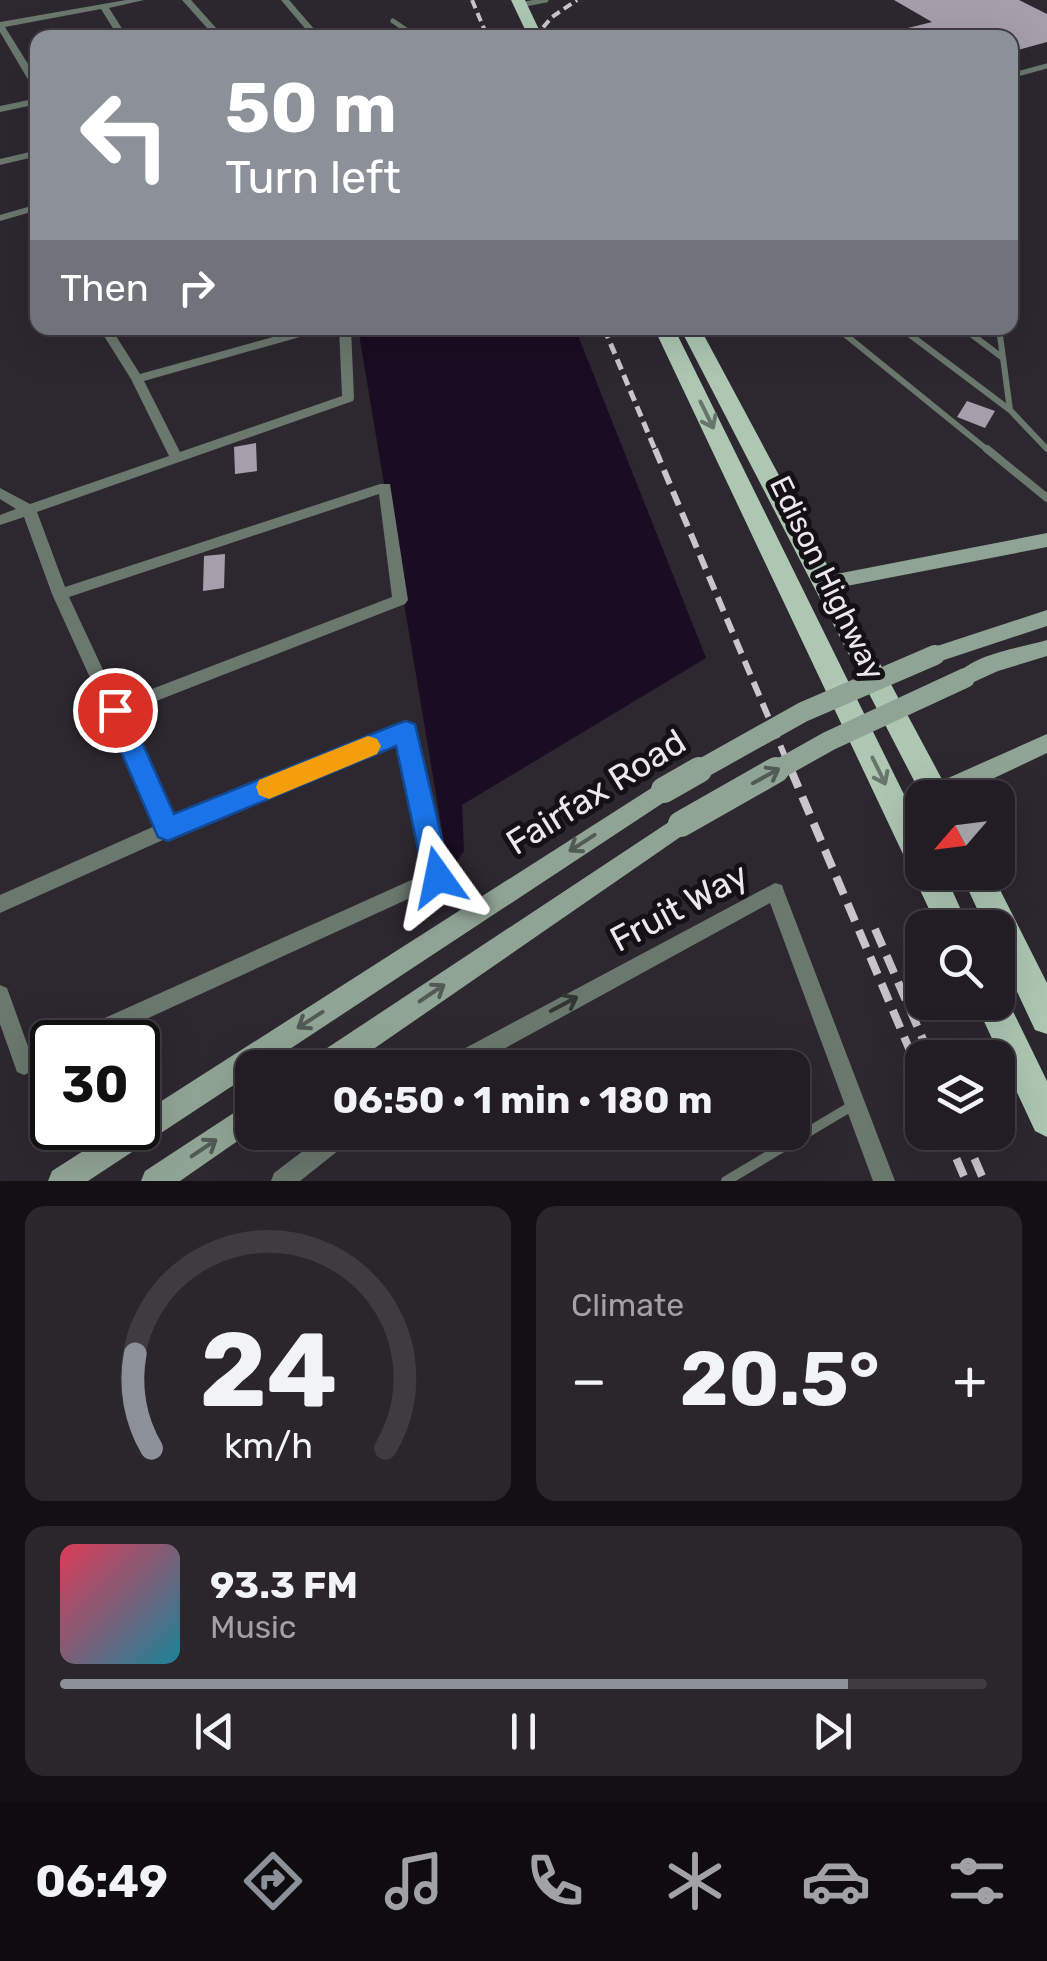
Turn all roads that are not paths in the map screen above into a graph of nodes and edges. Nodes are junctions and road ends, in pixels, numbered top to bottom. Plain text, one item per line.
1 (140, 0) edge
2 (186, 0) edge
3 (286, 0) edge
4 (546, 0) edge
5 (519, 2) edge
6 (103, 6) junction
7 (393, 21) dead end
8 (119, 30) edge
9 (214, 30) edge
10 (311, 30) edge
11 (406, 30) edge
12 (532, 30) edge
13 (1047, 66) edge
14 (1018, 74) edge
15 (30, 78) edge
16 (30, 103) edge
17 (0, 109) edge
18 (30, 155) edge
19 (0, 162) edge
20 (30, 210) edge
21 (0, 218) edge
22 (110, 335) edge
23 (292, 335) edge
24 (344, 335) edge
25 (667, 335) edge
26 (694, 335) edge
27 (846, 335) edge
28 (910, 335) edge
29 (972, 335) edge
30 (1000, 335) edge
31 (1003, 358) junction
32 (136, 378) junction
33 (1010, 410) junction
34 (1047, 449) edge
35 (176, 458) junction
36 (0, 493) edge
37 (1047, 498) edge
38 (29, 510) junction
39 (0, 520) edge
40 (1047, 540) edge
41 (826, 583) junction
42 (60, 594) junction
43 (1047, 618) edge
44 (1047, 648) edge
45 (115, 710) junction
46 (1047, 743) edge
47 (929, 780) edge
48 (970, 780) edge
49 (905, 827) edge
50 (168, 829) junction
51 (984, 890) edge
52 (0, 904) edge
53 (0, 995) edge
54 (1047, 1018) edge
55 (123, 1020) edge
56 (1000, 1020) edge
57 (348, 1050) edge
58 (481, 1050) edge
59 (30, 1062) edge
60 (855, 1104) junction
61 (1047, 1119) edge
62 (235, 1127) edge
63 (322, 1150) edge
64 (62, 1181) edge
65 (155, 1181) edge
66 (282, 1181) edge
67 (726, 1181) edge
68 (884, 1181) edge

1 - 6 street
2 - 9 street
3 - 10 street
4 - 5 lane
5 - 12 main road
6 - 8 street
6 - 15 street
7 - 11 lane
13 - 14 lane
16 - 17 street
18 - 19 street
20 - 21 street
22 - 32 street
23 - 32 street
24 - 35 street
25 -> 49 main road, Edison Highway
26 - 41 main road, Edison Highway
27 - 37 lane
28 - 33 lane
29 - 31 lane
30 - 31 lane
31 - 33 lane
32 - 35 street
33 - 34 lane
35 - 38 street
36 - 38 street
38 - 39 street
38 - 42 street
40 - 41 main road
41 - 47 main road, Edison Highway
42 - 45 street
42 - 45 street
43 -> 64 main road, Fairfax Road, bridge
57 -> 44 main road, bridge
45 - 50 street
46 - 48 main road
50 - 52 street
50 - 55 street
51 - 54 main road
53 - 59 street
56 - 61 main road
58 -> 60 street, Fruit Way
60 - 67 lane
60 - 68 street, Fruit Way
65 -> 62 main road
63 - 66 street

